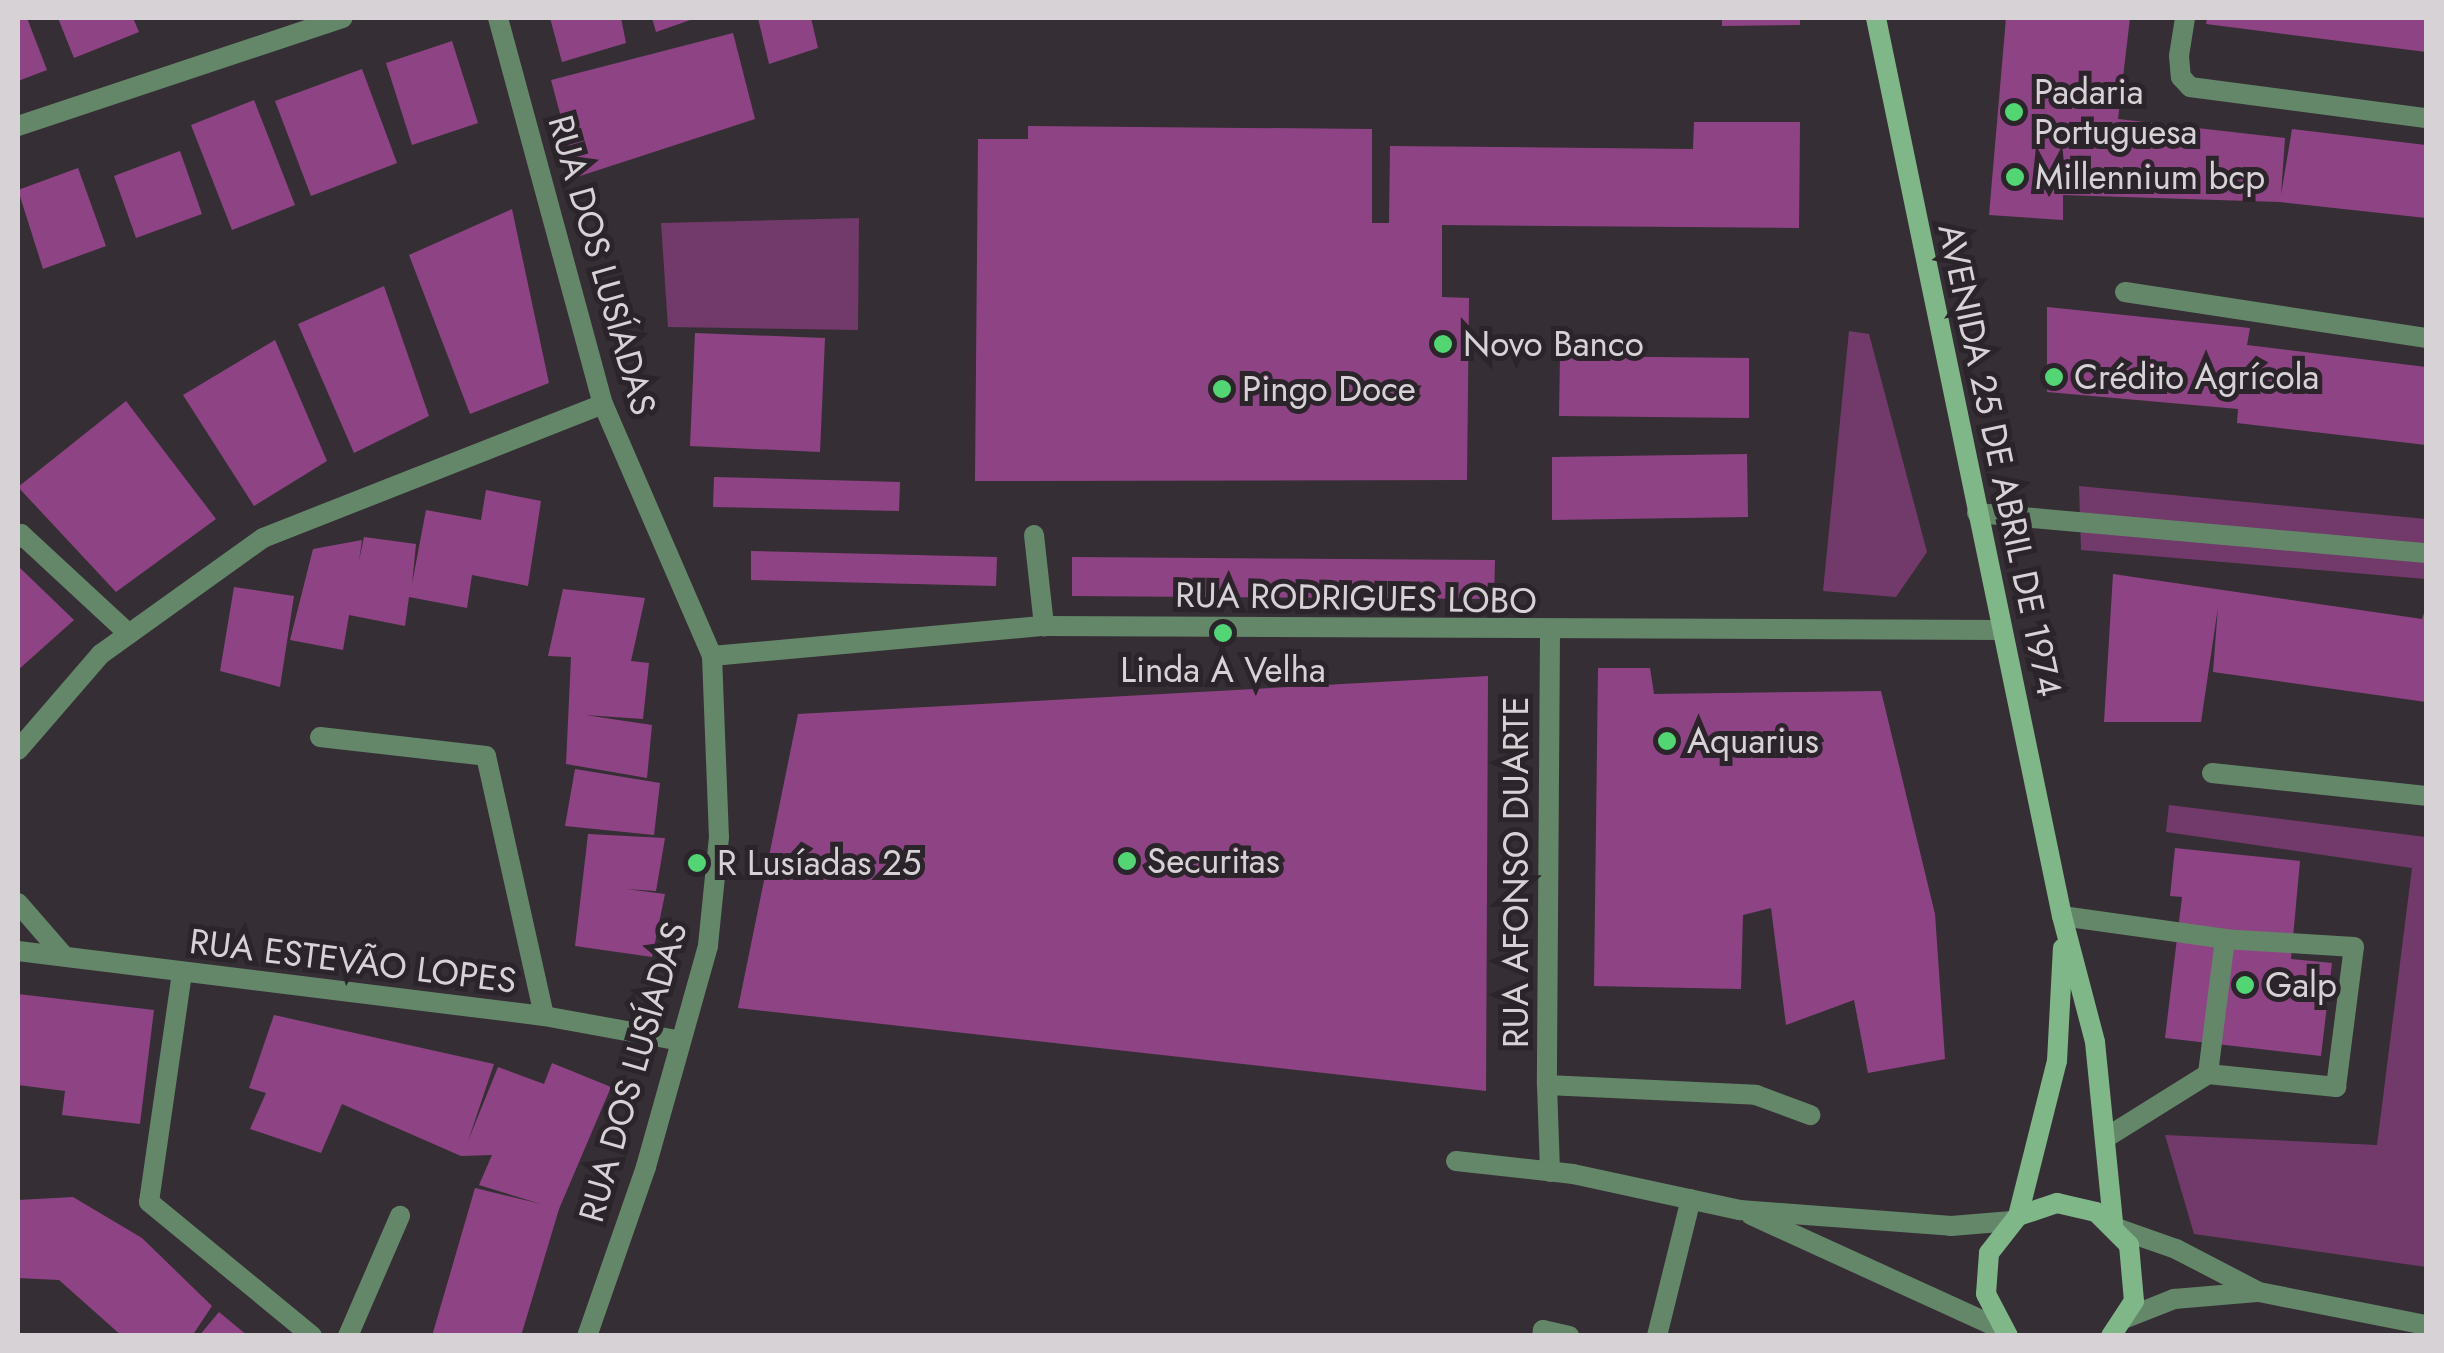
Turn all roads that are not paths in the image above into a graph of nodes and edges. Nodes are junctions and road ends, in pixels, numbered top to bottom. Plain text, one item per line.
1 (342, 18) edge
2 (498, 18) edge
3 (1876, 18) edge
4 (2185, 18) edge
5 (2426, 118) edge
6 (18, 126) edge
7 (2125, 292) dead end
8 (2426, 338) edge
9 (603, 404) junction
10 (1977, 513) junction
11 (1034, 535) dead end
12 (18, 538) edge
13 (2426, 553) edge
14 (1044, 626) junction
15 (2001, 630) junction
16 (1550, 633) junction
17 (129, 634) junction
18 (712, 656) junction
19 (320, 737) dead end
20 (18, 750) edge
21 (2212, 773) dead end
22 (2426, 796) edge
23 (18, 903) edge
24 (2062, 916) junction
25 (2225, 939) junction
26 (18, 951) edge
27 (64, 956) junction
28 (182, 973) junction
29 (544, 1016) junction
30 (680, 1041) junction
31 (2208, 1074) junction
32 (1547, 1085) junction
33 (1810, 1116) dead end
34 (2107, 1137) junction
35 (1456, 1161) dead end
36 (1550, 1172) junction
37 (1691, 1200) junction
38 (1740, 1210) junction
39 (400, 1216) dead end
40 (2016, 1218) junction
41 (2116, 1226) junction
42 (2259, 1292) junction
43 (2426, 1325) edge
44 (2119, 1329) edge
45 (2006, 1333) edge
46 (312, 1336) edge
47 (348, 1336) edge
48 (587, 1336) edge
49 (1542, 1336) edge
50 (1569, 1336) edge
51 (1657, 1336) edge

1 - 6 street
2 - 9 street, RUA DOS LUSÍADAS
3 - 10 street, AVENIDA 25 DE ABRIL DE 1974
4 - 5 street
7 - 8 street
9 - 17 street
9 - 18 street, RUA DOS LUSÍADAS
10 - 13 street
10 - 15 street, AVENIDA 25 DE ABRIL DE 1974
11 - 14 street
12 - 17 street
14 - 16 street, RUA RODRIGUES LOBO
14 - 18 street, RUA RODRIGUES LOBO
15 - 16 street, RUA RODRIGUES LOBO
15 - 24 street, AVENIDA 25 DE ABRIL DE 1974
16 - 32 street, RUA AFONSO DUARTE
17 - 20 street
18 - 30 street, RUA DOS LUSÍADAS
19 - 29 street
21 - 22 street
23 - 27 street
24 - 25 street
24 - 34 street, AVENIDA 25 DE ABRIL DE 1974
24 - 40 street, AVENIDA 25 DE ABRIL DE 1974
25 - 31 street
25 - 31 street
26 - 27 street, RUA ESTEVÃO LOPES
27 - 28 street, RUA ESTEVÃO LOPES
28 - 29 street, RUA ESTEVÃO LOPES
28 - 46 street
29 - 30 street, RUA ESTEVÃO LOPES
30 - 48 street, RUA DOS LUSÍADAS
31 - 34 street
32 - 33 street, RUA AFONSO DUARTE
32 - 36 street
34 - 41 street, AVENIDA 25 DE ABRIL DE 1974
35 - 36 street
36 - 37 street
37 - 38 street
37 - 51 street
38 - 40 street
38 - 45 street
39 - 47 street
40 - 41 street
40 - 45 street, AVENIDA 25 DE ABRIL DE 1974
41 - 42 street
41 - 44 street, AVENIDA 25 DE ABRIL DE 1974
42 - 43 street
42 - 44 street
49 - 50 street

